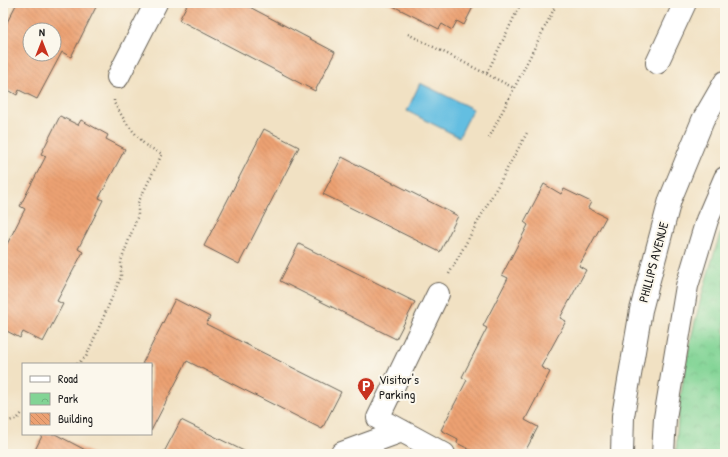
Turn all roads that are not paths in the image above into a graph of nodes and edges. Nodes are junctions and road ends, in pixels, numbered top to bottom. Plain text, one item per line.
1 (156, 3) edge
2 (685, 3) edge
3 (657, 63) dead end
4 (118, 77) road end
5 (725, 82) edge
6 (725, 178) edge
7 (438, 294) road end
8 (402, 431) junction
9 (342, 453) dead end
10 (444, 454) edge
11 (622, 454) edge
12 (663, 454) edge

1 - 4 street
2 - 3 street
5 - 11 street, PHILLIPS AVENUE
6 - 12 street
7 - 8 street
8 - 9 street
8 - 10 street

